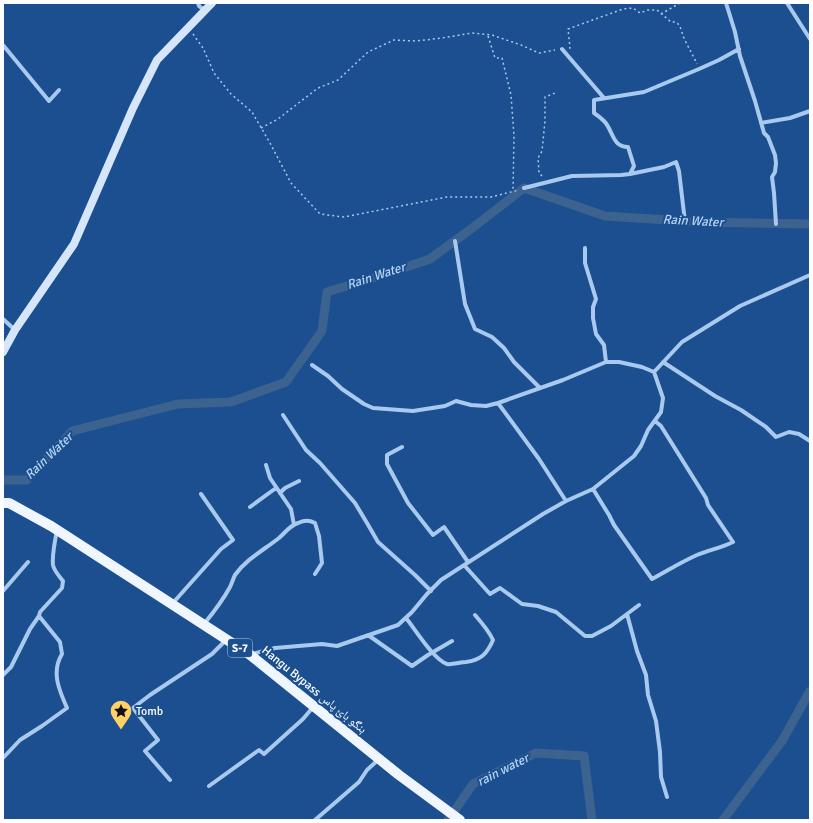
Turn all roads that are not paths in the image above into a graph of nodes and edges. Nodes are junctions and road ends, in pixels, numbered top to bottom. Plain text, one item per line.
1 (198, 3) edge
2 (212, 3) edge
3 (726, 3) edge
4 (787, 3) edge
5 (205, 11) junction
6 (810, 39) edge
7 (3, 45) edge
8 (562, 49) road end
9 (739, 49) junction
10 (60, 90) dead end
11 (604, 98) junction
12 (810, 111) edge
13 (761, 123) junction
14 (630, 174) junction
15 (524, 188) road end
16 (685, 222) dead end
17 (776, 224) dead end
18 (455, 241) dead end
19 (585, 248) dead end
20 (810, 275) edge
21 (3, 319) edge
22 (15, 330) junction
23 (3, 352) edge
24 (606, 362) junction
25 (663, 362) junction
26 (312, 365) dead end
27 (654, 372) junction
28 (540, 388) junction
29 (498, 403) junction
30 (283, 415) dead end
31 (655, 420) junction
32 (810, 441) edge
33 (402, 447) dead end
34 (266, 465) dead end
35 (299, 481) dead end
36 (276, 488) junction
37 (593, 489) junction
38 (280, 493) junction
39 (201, 494) dead end
40 (566, 501) junction
41 (3, 502) edge
42 (250, 507) dead end
43 (294, 525) junction
44 (57, 530) junction
45 (28, 562) dead end
46 (466, 564) junction
47 (315, 574) dead end
48 (3, 591) edge
49 (430, 591) junction
50 (172, 604) junction
51 (639, 605) dead end
52 (627, 614) junction
53 (475, 615) dead end
54 (39, 616) junction
55 (406, 618) junction
56 (204, 625) junction
57 (368, 635) junction
58 (227, 640) junction
59 (452, 641) dead end
60 (433, 653) junction
61 (249, 654) junction
62 (3, 675) edge
63 (314, 706) junction
64 (3, 758) edge
65 (380, 759) junction
66 (170, 780) dead end
67 (209, 786) dead end
68 (667, 797) dead end
69 (315, 820) edge
70 (460, 820) edge

1 - 5 street
2 - 5 street
3 - 9 street
4 - 6 street
5 - 22 street
7 - 10 street
8 - 11 street
9 - 11 street
9 - 13 street
11 - 14 street
12 - 13 street
13 - 17 street
14 - 15 street
14 - 16 street
18 - 28 street
19 - 24 street
20 - 25 street
21 - 22 street
22 - 23 street
24 - 27 street
24 - 28 street
25 - 27 street
25 - 32 street
26 - 29 street
27 - 31 street
28 - 29 street
29 - 40 street
30 - 49 street
31 - 37 street
31 - 37 street
33 - 46 street
34 - 36 street
35 - 38 street
36 - 38 street
36 - 42 street
37 - 40 street
38 - 43 street
39 - 50 street
40 - 46 street
41 - 44 main road, Hangu Bypass ہنگو بائ پاس / S-7
43 - 47 street
43 - 56 street
44 - 50 main road, Hangu Bypass ہنگو بائ پاس / S-7
44 - 54 street
45 - 48 street
46 - 49 street
46 - 52 street
49 - 55 street
50 - 56 main road, Hangu Bypass ہنگو بائ پاس / S-7
51 - 52 street
52 - 68 street
53 - 60 street
54 - 62 street
54 - 64 street
55 - 57 street
55 - 60 street
56 - 58 main road, Hangu Bypass ہنگو بائ پاس / S-7
57 - 60 street
57 - 61 street
58 - 61 main road, Hangu Bypass ہنگو بائ پاس / S-7
58 - 66 street
59 - 60 street
61 - 63 main road, Hangu Bypass ہنگو بائ پاس / S-7
63 - 65 main road, Hangu Bypass ہنگو بائ پاس / S-7
63 - 67 street
65 - 69 street
65 - 70 main road, Hangu Bypass ہنگو بائ پاس / S-7

